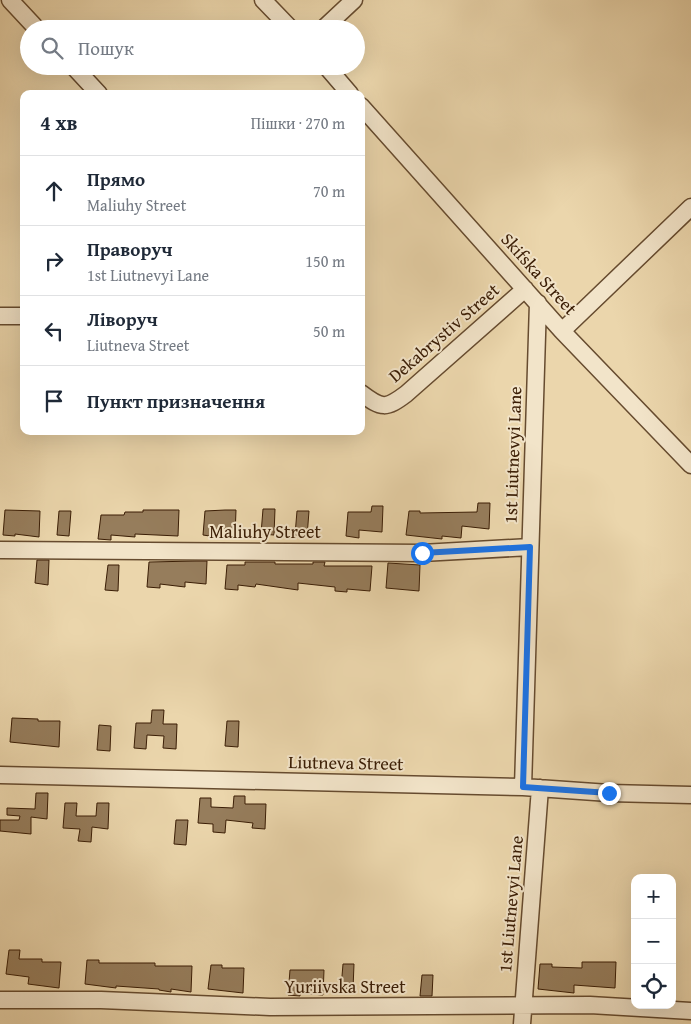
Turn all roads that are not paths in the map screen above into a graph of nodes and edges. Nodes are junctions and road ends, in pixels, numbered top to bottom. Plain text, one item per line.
1 (10, 0) edge
2 (263, 0) edge
3 (354, 0) edge
4 (29, 20) edge
5 (282, 20) edge
6 (333, 20) edge
7 (81, 75) edge
8 (334, 75) edge
9 (95, 90) edge
10 (347, 90) edge
11 (365, 110) edge
12 (691, 207) edge
13 (525, 289) junction
14 (538, 303) junction
15 (0, 316) edge
16 (20, 316) edge
17 (562, 331) junction
18 (365, 396) edge
19 (691, 465) edge
20 (530, 547) junction
21 (0, 550) edge
22 (0, 775) edge
23 (523, 787) junction
24 (540, 788) junction
25 (691, 794) edge
26 (0, 1000) edge
27 (523, 1005) junction
28 (691, 1011) edge
29 (522, 1024) edge

1 - 4 street
2 - 5 street
3 - 6 street
7 - 9 street
8 - 10 street
11 - 13 street, Skifska Street
12 - 17 street
13 - 14 street, Skifska Street
13 - 18 street, Dekabrystiv Street
14 - 17 street, Skifska Street
14 - 20 street, 1st Liutnevyi Lane
15 - 16 street
17 - 19 street, Skifska Street
20 - 21 street, Maliuhy Street
20 - 23 street, 1st Liutnevyi Lane
22 - 23 street, Liutneva Street
23 - 24 street, Liutneva Street
24 - 25 street, Liutneva Street
24 - 27 street, 1st Liutnevyi Lane
26 - 27 street, Yuriivska Street
27 - 28 street, Yuriivska Street
27 - 29 street, 1st Liutnevyi Lane

